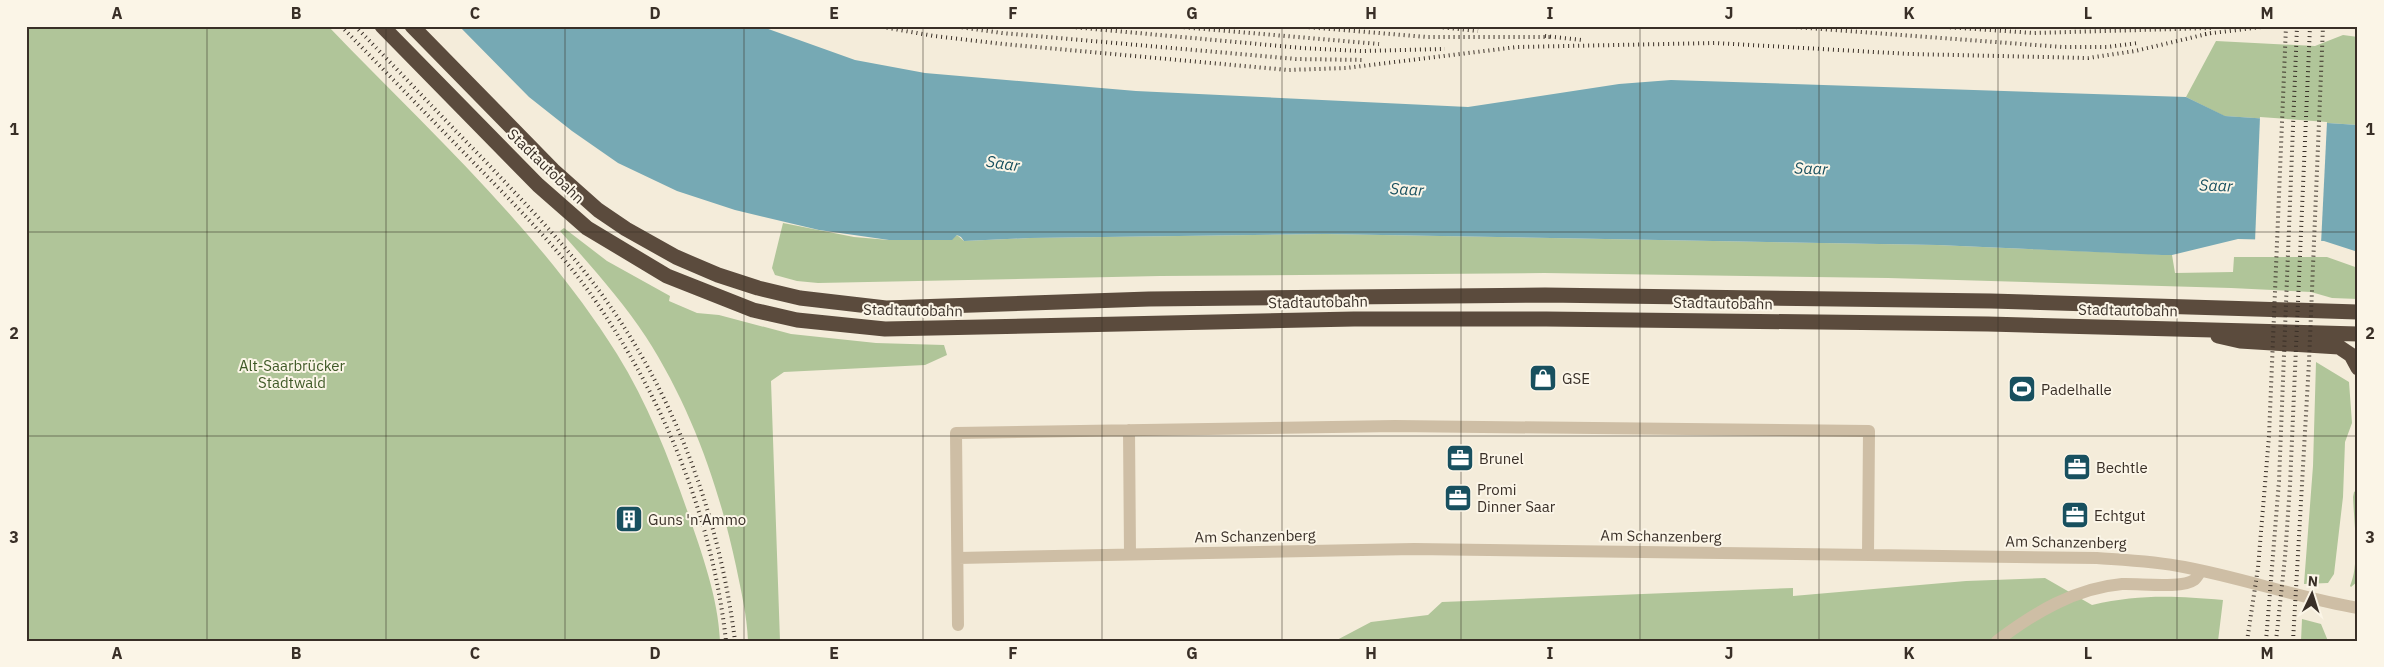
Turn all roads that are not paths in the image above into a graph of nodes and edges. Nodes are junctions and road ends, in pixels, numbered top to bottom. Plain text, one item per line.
1 (382, 26) edge
2 (412, 26) edge
3 (2358, 312) edge
4 (2185, 328) junction
5 (2358, 334) edge
6 (2358, 368) edge
7 (1129, 430) junction
8 (1130, 554) junction
9 (1868, 555) junction
10 (958, 558) junction
11 (2201, 571) junction
12 (2358, 608) edge
13 (958, 625) dead end
14 (1997, 641) edge

1 - 4 highway, Stadtautobahn
2 - 3 highway, Stadtautobahn
4 - 5 highway, Stadtautobahn
4 - 6 highway
7 - 8 street
7 - 9 street
7 - 10 street
8 - 9 street, Am Schanzenberg
8 - 10 street, Am Schanzenberg
9 - 11 street, Am Schanzenberg
10 - 13 street
11 - 12 street, Am Schanzenberg
11 - 14 street

